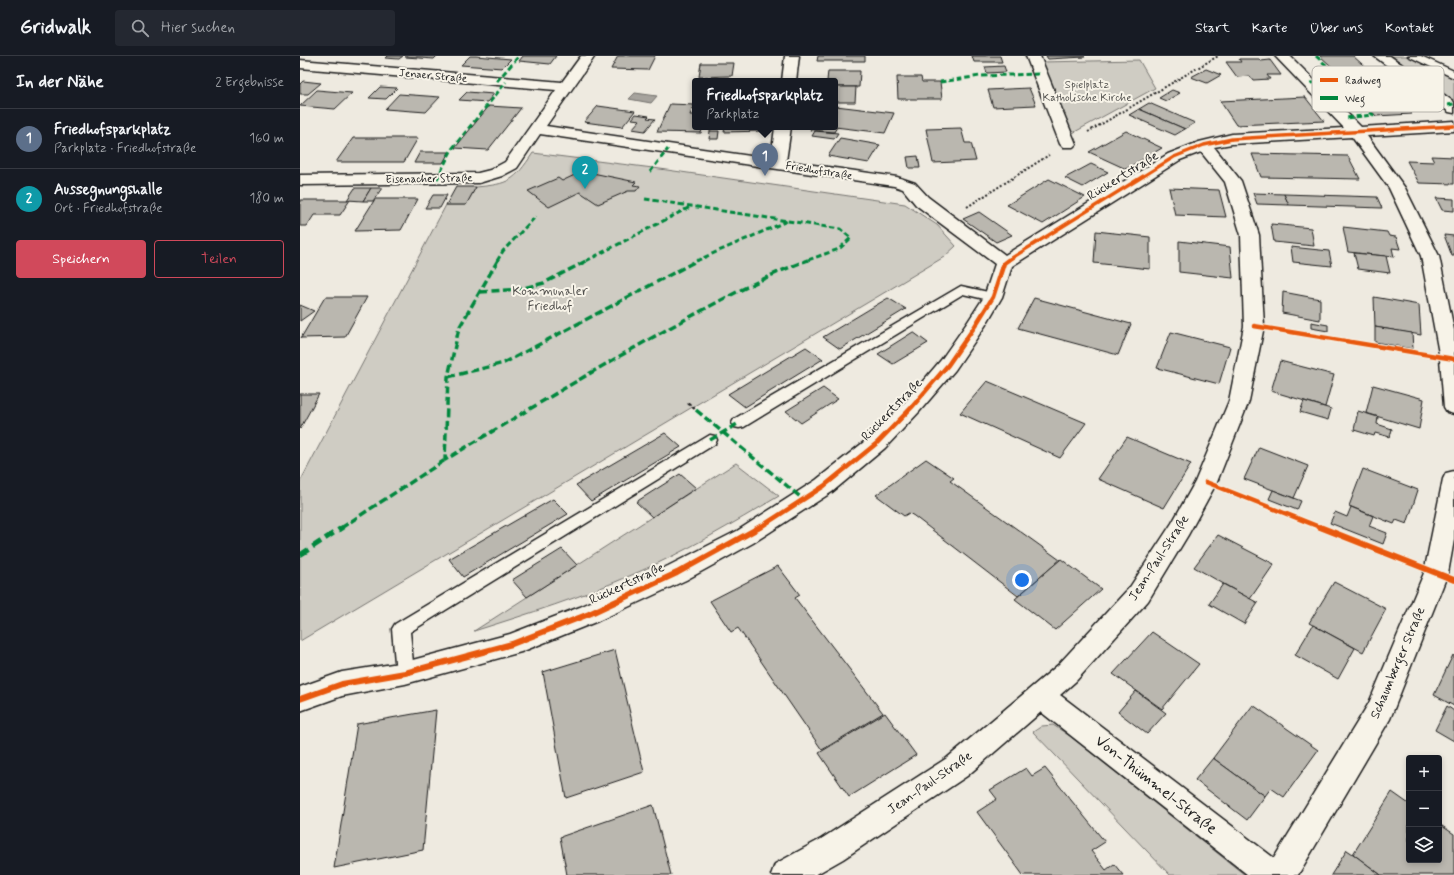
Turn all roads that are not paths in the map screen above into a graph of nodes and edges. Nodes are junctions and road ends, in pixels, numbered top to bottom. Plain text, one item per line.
1 (588, 56) edge
2 (792, 56) edge
3 (1033, 56) edge
4 (1282, 56) edge
5 (1381, 56) edge
6 (1414, 56) edge
7 (300, 64) edge
8 (1395, 66) edge
9 (1435, 66) edge
10 (1444, 70) edge
11 (1454, 75) edge
12 (788, 78) edge
13 (1312, 86) edge
14 (566, 87) junction
15 (1444, 102) edge
16 (1454, 109) edge
17 (1337, 112) edge
18 (1454, 126) edge
19 (536, 129) junction
20 (782, 130) edge
21 (1356, 131) junction
22 (1068, 144) dead end
23 (1204, 145) junction
24 (778, 164) junction
25 (300, 180) edge
26 (1004, 263) junction
27 (993, 297) junction
28 (1454, 407) edge
29 (739, 423) dead end
30 (710, 440) dead end
31 (1454, 479) edge
32 (405, 673) junction
33 (1040, 695) junction
34 (300, 699) edge
35 (786, 875) edge
36 (1272, 875) edge
37 (1281, 875) edge

1 - 14 street, Eisenacher Straße
2 - 12 street
3 - 22 street
4 - 13 street
5 - 8 street
6 - 9 lane
7 - 14 street, Jenaer Straße
10 - 11 lane
14 - 19 street, Eisenacher Straße
15 - 16 street
17 - 21 street
18 - 21 street, Rückertstraße
19 - 24 street, Friedhofstraße
19 - 25 street, Eisenacher Straße
20 - 24 street
21 - 23 street, Rückertstraße
21 - 28 street
23 - 26 street, Rückertstraße
23 - 33 street, Jean-Paul-Straße
24 - 26 street, Friedhofstraße
26 - 27 street, Rückertstraße
27 - 29 lane
27 - 32 street, Rückertstraße
30 - 32 lane
31 - 37 street, Schaumberger Straße
32 - 34 street, Rückertstraße
33 - 35 street, Jean-Paul-Straße
33 - 36 street, Von-Thümmel-Straße

